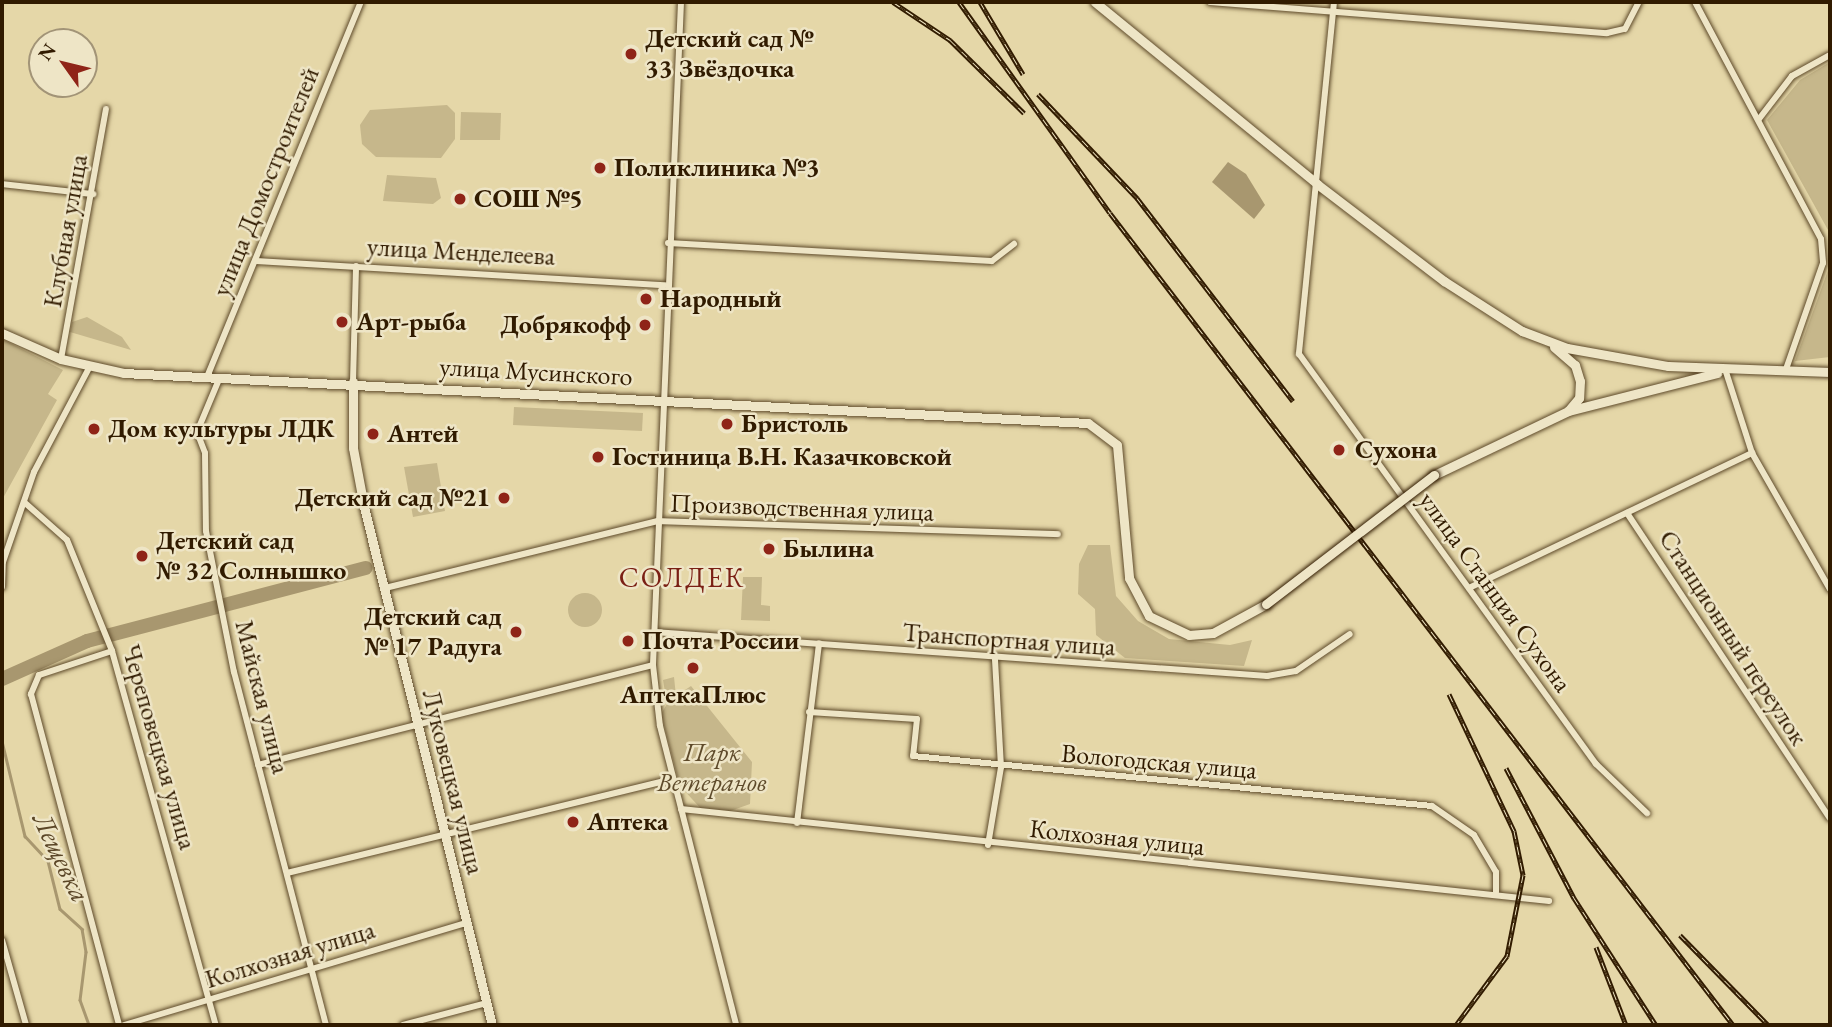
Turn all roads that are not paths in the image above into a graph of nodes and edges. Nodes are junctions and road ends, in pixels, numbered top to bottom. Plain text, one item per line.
1 (361, 2) edge
2 (681, 2) edge
3 (1210, 2) edge
4 (1334, 2) edge
5 (1640, 2) edge
6 (1696, 2) edge
7 (1099, 3) edge
8 (1333, 12) junction
9 (1830, 55) edge
10 (106, 109) dead end
11 (1759, 119) junction
12 (2, 184) edge
13 (1317, 184) junction
14 (93, 194) junction
15 (668, 243) junction
16 (1014, 244) dead end
17 (255, 261) junction
18 (356, 266) junction
19 (665, 285) junction
20 (1522, 331) junction
21 (2, 333) edge
22 (61, 359) junction
23 (89, 368) junction
24 (1726, 372) junction
25 (1785, 372) junction
26 (1830, 372) edge
27 (207, 377) junction
28 (220, 377) junction
29 (353, 383) junction
30 (659, 399) junction
31 (1568, 411) junction
32 (1752, 453) junction
33 (24, 502) junction
34 (1627, 513) junction
35 (658, 521) junction
36 (1058, 534) dead end
37 (2, 562) edge
38 (2, 587) edge
39 (1469, 587) junction
40 (384, 588) junction
41 (1830, 589) edge
42 (654, 632) junction
43 (1350, 634) dead end
44 (819, 643) junction
45 (112, 652) junction
46 (995, 659) junction
47 (653, 665) junction
48 (809, 712) junction
49 (417, 725) junction
50 (258, 765) junction
51 (1001, 766) junction
52 (673, 779) junction
53 (681, 809) junction
54 (1647, 813) dead end
55 (1830, 818) edge
56 (797, 823) junction
57 (444, 835) junction
58 (988, 845) junction
59 (287, 873) junction
60 (1496, 892) junction
61 (1549, 901) dead end
62 (467, 923) junction
63 (2, 940) edge
64 (312, 966) junction
65 (210, 1000) junction
66 (486, 1003) junction
67 (26, 1025) edge
68 (122, 1025) edge
69 (216, 1025) edge
70 (326, 1025) edge
71 (403, 1025) edge
72 (492, 1025) edge
73 (736, 1025) edge

1 - 17 street, улица Домостроителей
2 - 15 street
3 - 8 street
4 - 8 street, улица Станция Сухона
5 - 8 street
6 - 11 street
7 - 13 street
8 - 13 street, улица Станция Сухона
9 - 11 street
10 - 14 street, Клубная улица
11 - 25 street
12 - 14 street
13 - 20 street
13 - 39 street, улица Станция Сухона
14 - 22 street, Клубная улица
15 - 16 street
15 - 19 street
17 - 18 street, улица Менделеева
17 - 27 street, улица Домостроителей
18 - 19 street, улица Менделеева
18 - 29 street
19 - 30 street
20 - 24 street
20 - 31 street
21 - 22 street, улица Мусинского
22 - 23 street, улица Мусинского
23 - 27 street, улица Мусинского
23 - 33 street
24 - 25 street
24 - 31 street
24 - 32 street
25 - 26 street
27 - 28 street, улица Мусинского
28 - 29 street, улица Мусинского
28 - 50 street, Майская улица
29 - 30 street, улица Мусинского
29 - 40 street, Луковецкая улица
30 - 31 street, улица Мусинского, bridge
30 - 35 street
32 - 34 street
32 - 41 street
33 - 37 street
33 - 45 street, Череповецкая улица
34 - 39 street
34 - 55 street, Станционный переулок
35 - 36 street, Производственная улица
35 - 40 street, Производственная улица
35 - 42 street
37 - 38 street
39 - 54 street, улица Станция Сухона
40 - 49 street, Луковецкая улица
42 - 44 street, Транспортная улица
42 - 47 street
43 - 46 street, Транспортная улица
44 - 46 street, Транспортная улица
44 - 48 street
45 - 65 street, Череповецкая улица
45 - 68 street
46 - 51 street
47 - 49 street
47 - 52 street
48 - 51 street, Вологодская улица
48 - 56 street
49 - 50 street
49 - 57 street, Луковецкая улица
50 - 59 street, Майская улица
51 - 58 street
51 - 60 street, Вологодская улица
52 - 53 street
52 - 57 street
53 - 56 street, Колхозная улица
53 - 73 street
56 - 58 street, Колхозная улица
57 - 59 street
57 - 62 street, Луковецкая улица
58 - 60 street, Колхозная улица
59 - 64 street, Майская улица
60 - 61 street, Колхозная улица
62 - 64 street, Колхозная улица
62 - 66 street, Луковецкая улица
63 - 67 street
64 - 65 street, Колхозная улица
64 - 70 street, Майская улица
65 - 68 street, Колхозная улица
65 - 69 street, Череповецкая улица
66 - 71 street
66 - 72 street, Луковецкая улица

